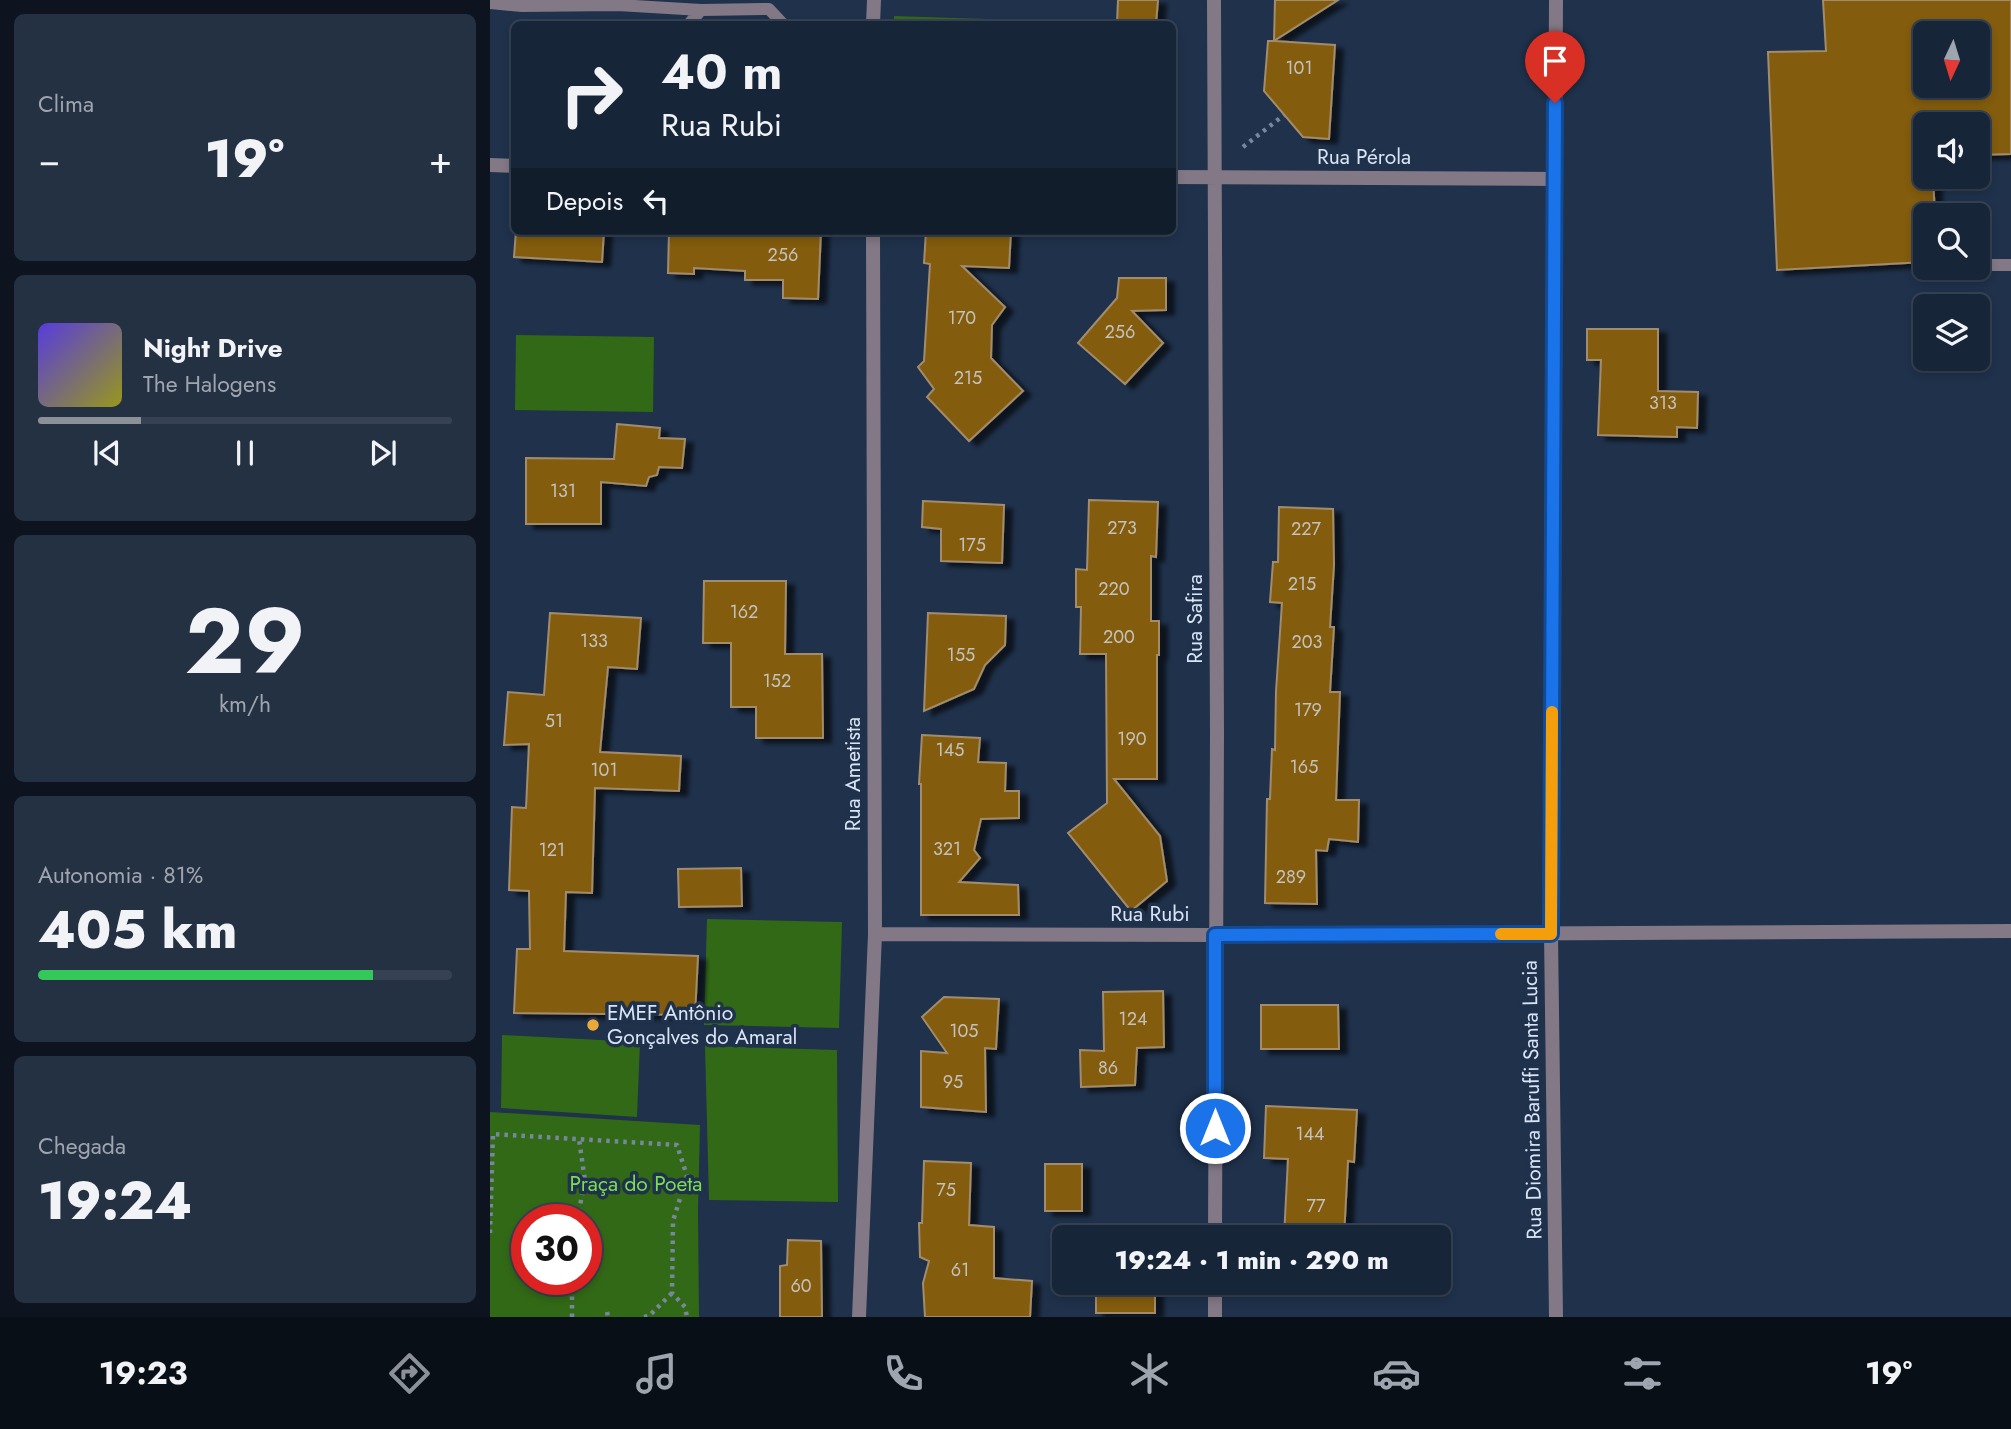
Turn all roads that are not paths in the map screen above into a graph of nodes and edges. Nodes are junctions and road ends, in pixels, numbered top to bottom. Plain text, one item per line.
1 (874, 0) edge
2 (1214, 0) edge
3 (1556, 0) edge
4 (490, 3) edge
5 (701, 10) junction
6 (692, 21) edge
7 (780, 21) edge
8 (873, 21) edge
9 (490, 165) edge
10 (511, 166) edge
11 (1176, 177) edge
12 (1214, 177) junction
13 (1555, 179) junction
14 (873, 235) edge
15 (1990, 265) edge
16 (2011, 265) edge
17 (2011, 931) edge
18 (875, 934) junction
19 (1551, 934) junction
20 (1215, 935) junction
21 (1215, 1225) edge
22 (1215, 1295) edge
23 (859, 1317) edge
24 (1216, 1317) edge
25 (1556, 1317) edge

1 - 8 street
2 - 12 street, Rua Safira
3 - 13 street, Rua Diomira Baruffi Santa Lucia
4 - 5 lane
5 - 6 lane
5 - 7 lane
9 - 10 street
11 - 12 street, Rua Pérola
12 - 13 street, Rua Pérola
12 - 20 street, Rua Safira
13 - 19 street, Rua Diomira Baruffi Santa Lucia
14 - 18 street, Rua Ametista
15 - 16 lane
17 - 19 street, Rua Rubi
18 - 20 street, Rua Rubi
18 - 23 street, Rua Ametista
19 - 20 street, Rua Rubi
19 - 25 street, Rua Diomira Baruffi Santa Lucia
20 - 21 street, Rua Safira
22 - 24 street

